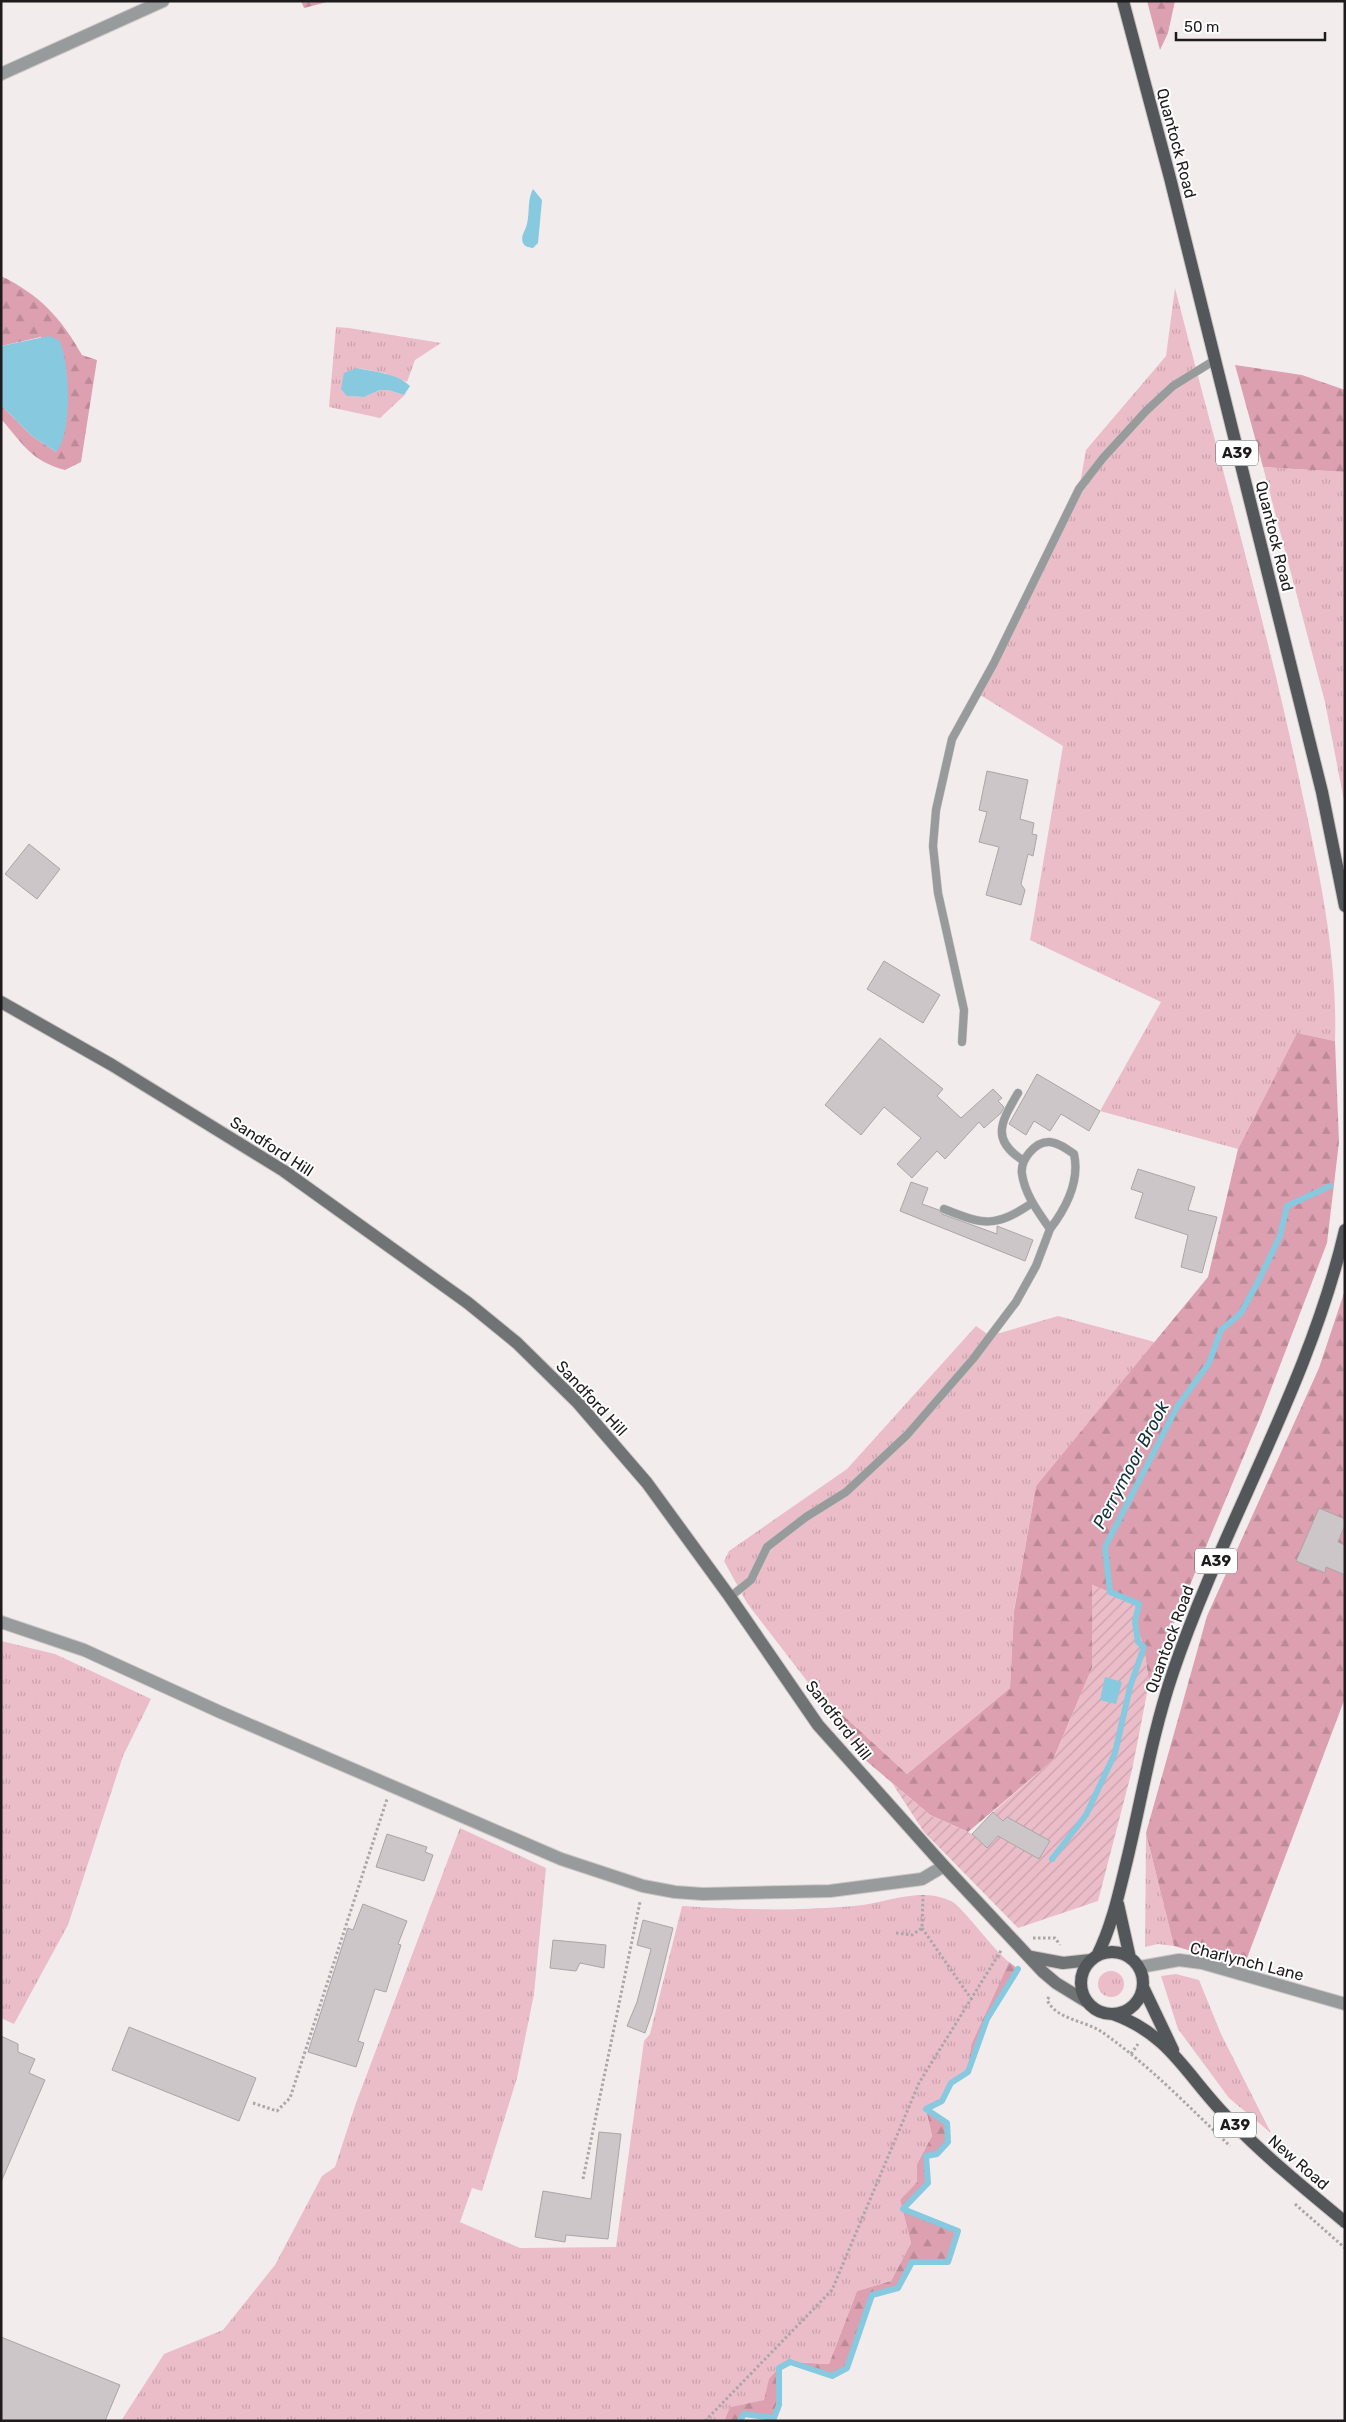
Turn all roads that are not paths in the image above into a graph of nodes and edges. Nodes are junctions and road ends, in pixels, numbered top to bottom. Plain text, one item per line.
1 (163, 1) edge
2 (1124, 1) edge
3 (1, 74) edge
4 (1215, 360) junction
5 (1345, 906) edge
6 (1, 1002) edge
7 (962, 1042) dead end
8 (1018, 1094) dead end
9 (1024, 1161) junction
10 (1032, 1203) junction
11 (944, 1209) dead end
12 (1050, 1229) junction
13 (1345, 1230) edge
14 (730, 1597) junction
15 (1, 1622) edge
16 (944, 1866) junction
17 (1117, 1902) junction
18 (1031, 1957) junction
19 (1094, 1958) junction
20 (1135, 1962) junction
21 (1143, 1987) junction
22 (1087, 2002) junction
23 (1345, 2004) edge
24 (1113, 2014) junction
25 (1176, 2055) junction
26 (1345, 2222) edge

1 - 3 street
2 - 4 main road, Quantock Road / A39
4 - 5 main road, Quantock Road / A39
4 - 7 lane
6 - 14 main road, Sandford Hill
8 - 9 lane
9 - 10 lane
9 - 12 lane
10 - 11 lane
10 - 12 lane
12 - 14 lane
13 - 17 main road, Quantock Road / A39
14 - 16 main road, Sandford Hill
15 - 16 street
16 - 18 main road, Sandford Hill
17 - 19 main road, Quantock Road / A39
17 - 20 main road, Quantock Road / A39
18 - 19 main road
18 - 22 main road, Sandford Hill
19 - 20 main road
19 - 22 main road, A39
20 - 21 main road, A39
20 - 23 street, Charlynch Lane
21 - 24 main road
21 - 25 main road, New Road / A39
22 - 24 main road, A39
24 - 25 main road, New Road / A39
25 - 26 main road, New Road / A39

